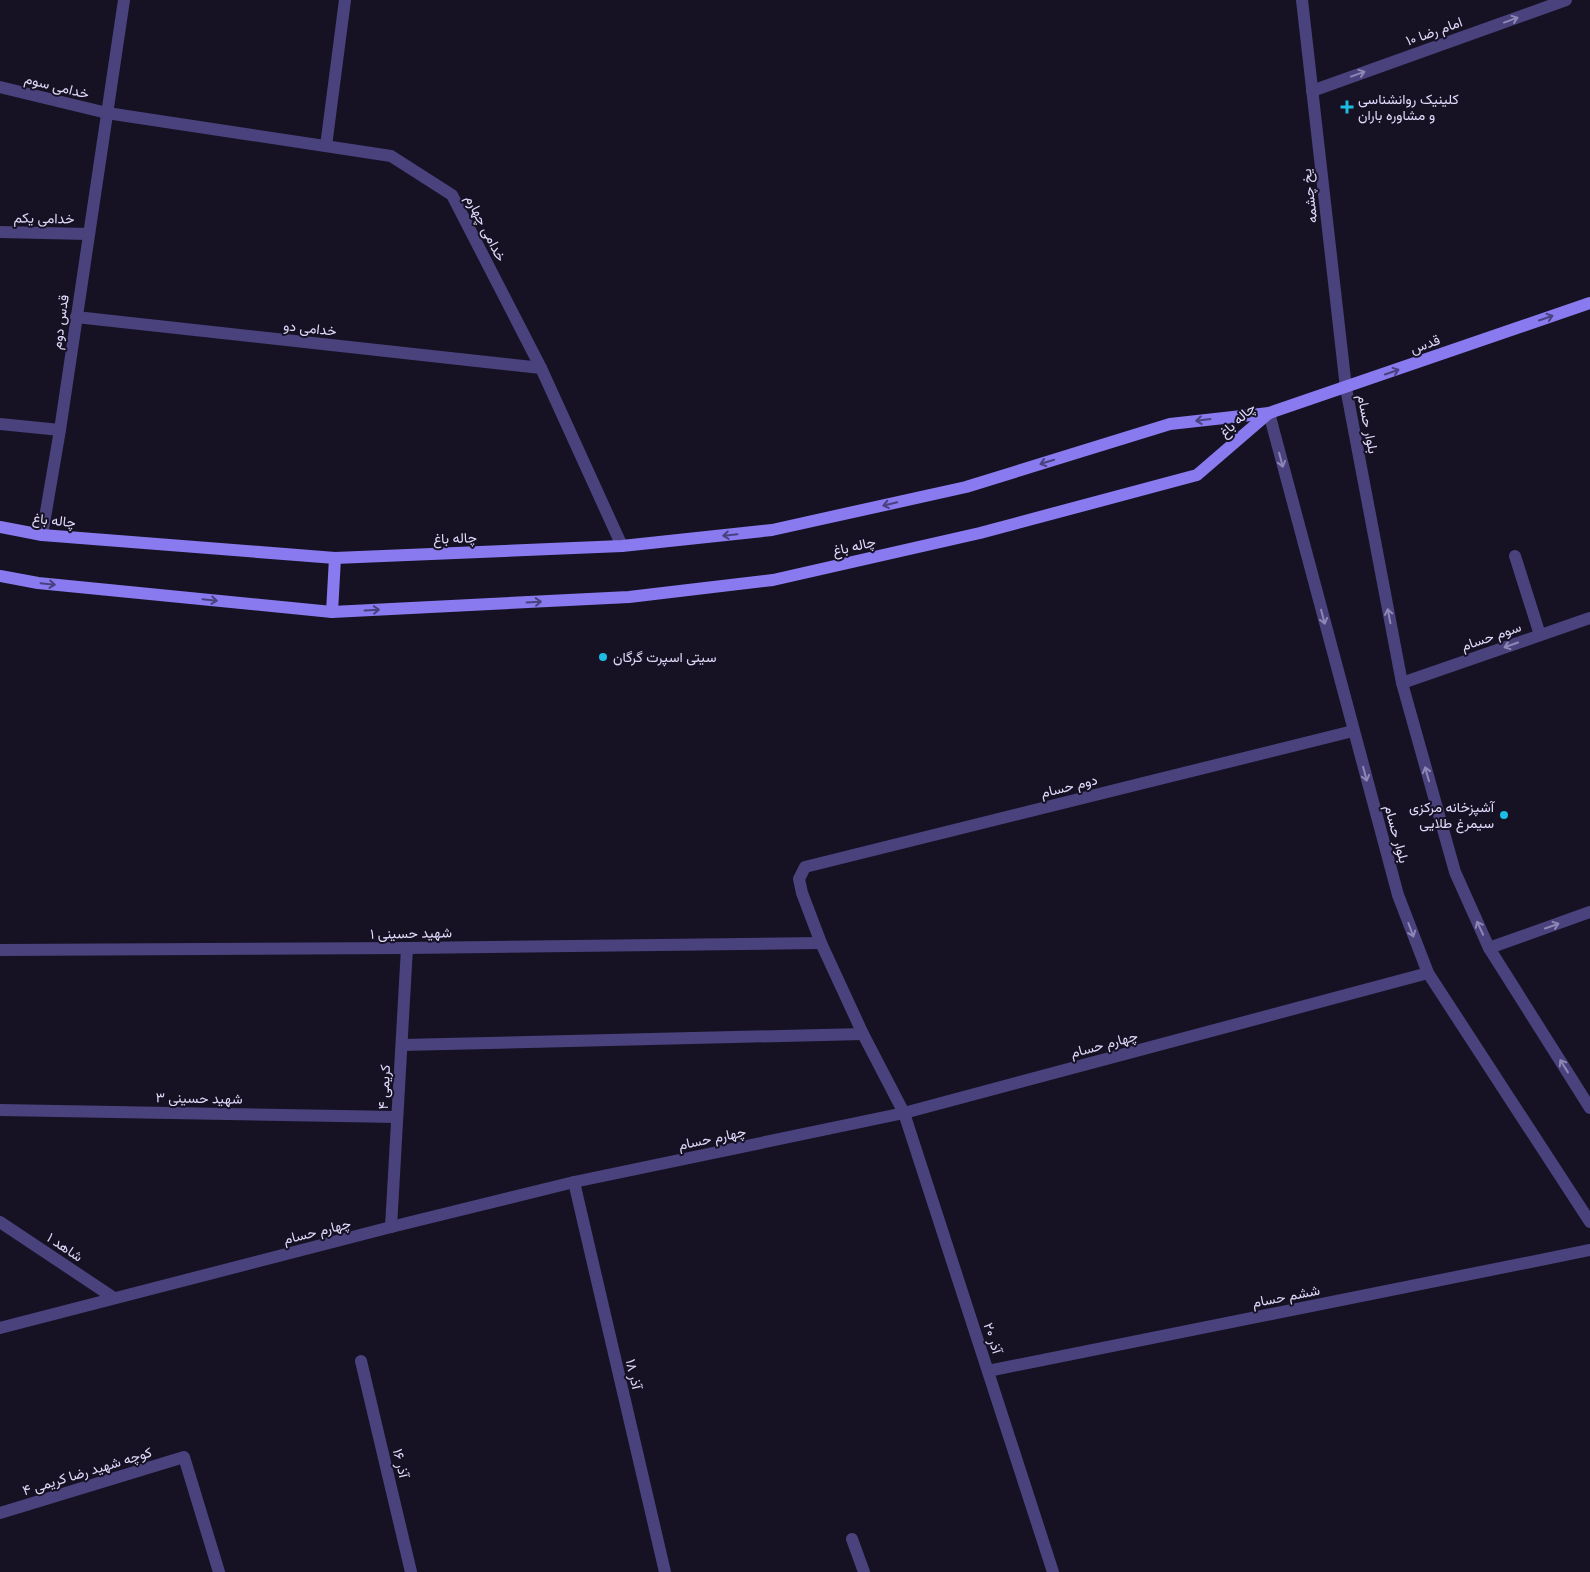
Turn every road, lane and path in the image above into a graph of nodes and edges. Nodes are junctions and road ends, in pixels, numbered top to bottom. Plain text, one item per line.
1 (124, 0) edge
2 (345, 0) edge
3 (1302, 0) edge
4 (1566, 0) edge
5 (0, 87) edge
6 (1312, 91) junction
7 (106, 113) junction
8 (326, 146) junction
9 (0, 232) edge
10 (88, 234) junction
11 (1590, 303) edge
12 (76, 316) junction
13 (541, 368) junction
14 (1346, 388) junction
15 (1269, 413) junction
16 (0, 424) edge
17 (60, 430) junction
18 (0, 527) edge
19 (42, 535) junction
20 (622, 546) junction
21 (1515, 556) dead end
22 (335, 558) junction
23 (0, 576) edge
24 (332, 612) junction
25 (1590, 618) edge
26 (1540, 635) junction
27 (1402, 683) junction
28 (1353, 731) junction
29 (799, 879) joint
30 (1590, 912) edge
31 (822, 943) junction
32 (407, 948) junction
33 (1490, 948) junction
34 (0, 950) edge
35 (1428, 973) junction
36 (863, 1034) junction
37 (402, 1045) junction
38 (1590, 1108) edge
39 (0, 1110) edge
40 (904, 1113) junction
41 (398, 1117) junction
42 (574, 1182) junction
43 (0, 1222) edge
44 (1590, 1222) edge
45 (391, 1227) junction
46 (1590, 1250) edge
47 (114, 1298) junction
48 (0, 1328) edge
49 (361, 1362) dead end
50 (988, 1371) junction
51 (0, 1513) edge
52 (852, 1539) dead end
53 (219, 1572) edge
54 (411, 1572) edge
55 (665, 1572) edge
56 (864, 1572) edge
57 (1053, 1572) edge

1 - 7 street, قدس دوم
2 - 8 street
3 - 6 street, یخ چشمه
6 -> 4 street, امام رضا ۱۰
5 - 7 street, خدامی سوم
6 - 14 street, یخ چشمه
7 - 8 street, خدامی چهارم
7 - 10 street, قدس دوم
8 - 13 street, خدامی چهارم
9 - 10 street, خدامی یکم
10 - 12 street, قدس دوم
14 -> 11 main road, قدس
12 - 13 street, خدامی دو
12 - 17 street, قدس دوم
13 - 20 street, خدامی چهارم
14 - 15 main road, قدس
27 -> 14 street, بلوار حسام
15 -> 20 main road, چاله باغ
24 -> 15 main road, چاله باغ
15 -> 28 street, بلوار حسام
16 - 17 street
17 - 19 street, قدس دوم
18 - 19 main road, چاله باغ
19 - 22 main road, چاله باغ
20 - 22 main road, چاله باغ
21 - 26 street
22 - 24 main road
23 -> 24 main road, چاله باغ
25 - 26 street, سوم حسام
26 -> 27 street, سوم حسام
33 -> 27 street, بلوار حسام
28 - 29 street, دوم حسام
28 -> 35 street, بلوار حسام
29 - 31 street, ۲۰ آذر
33 -> 30 street
31 - 32 street, ۱ شهید حسینی
31 - 36 street, ۲۰ آذر
32 - 34 street, ۱ شهید حسینی
32 - 37 street, کریمی ۴
38 -> 33 street, بلوار حسام
35 - 40 street, چهارم حسام
35 - 44 street, بلوار حسام
36 - 37 street
36 - 40 street, ۲۰ آذر
37 - 41 street, کریمی ۴
39 - 41 street, ۳ شهید حسینی
40 - 42 street, چهارم حسام
40 - 50 street, ۲۰ آذر
41 - 45 street, کریمی ۴
42 - 45 street, چهارم حسام
42 - 55 street, ۱۸ آذر
43 - 47 street, ۱ شاهد
45 - 47 street, چهارم حسام
46 - 50 street, ششم حسام
47 - 48 street, چهارم حسام
49 - 54 street, ۱۶ آذر
50 - 57 street, ۲۰ آذر
51 - 53 street, کوچه شهید رضا کریمی ۴
52 - 56 street

